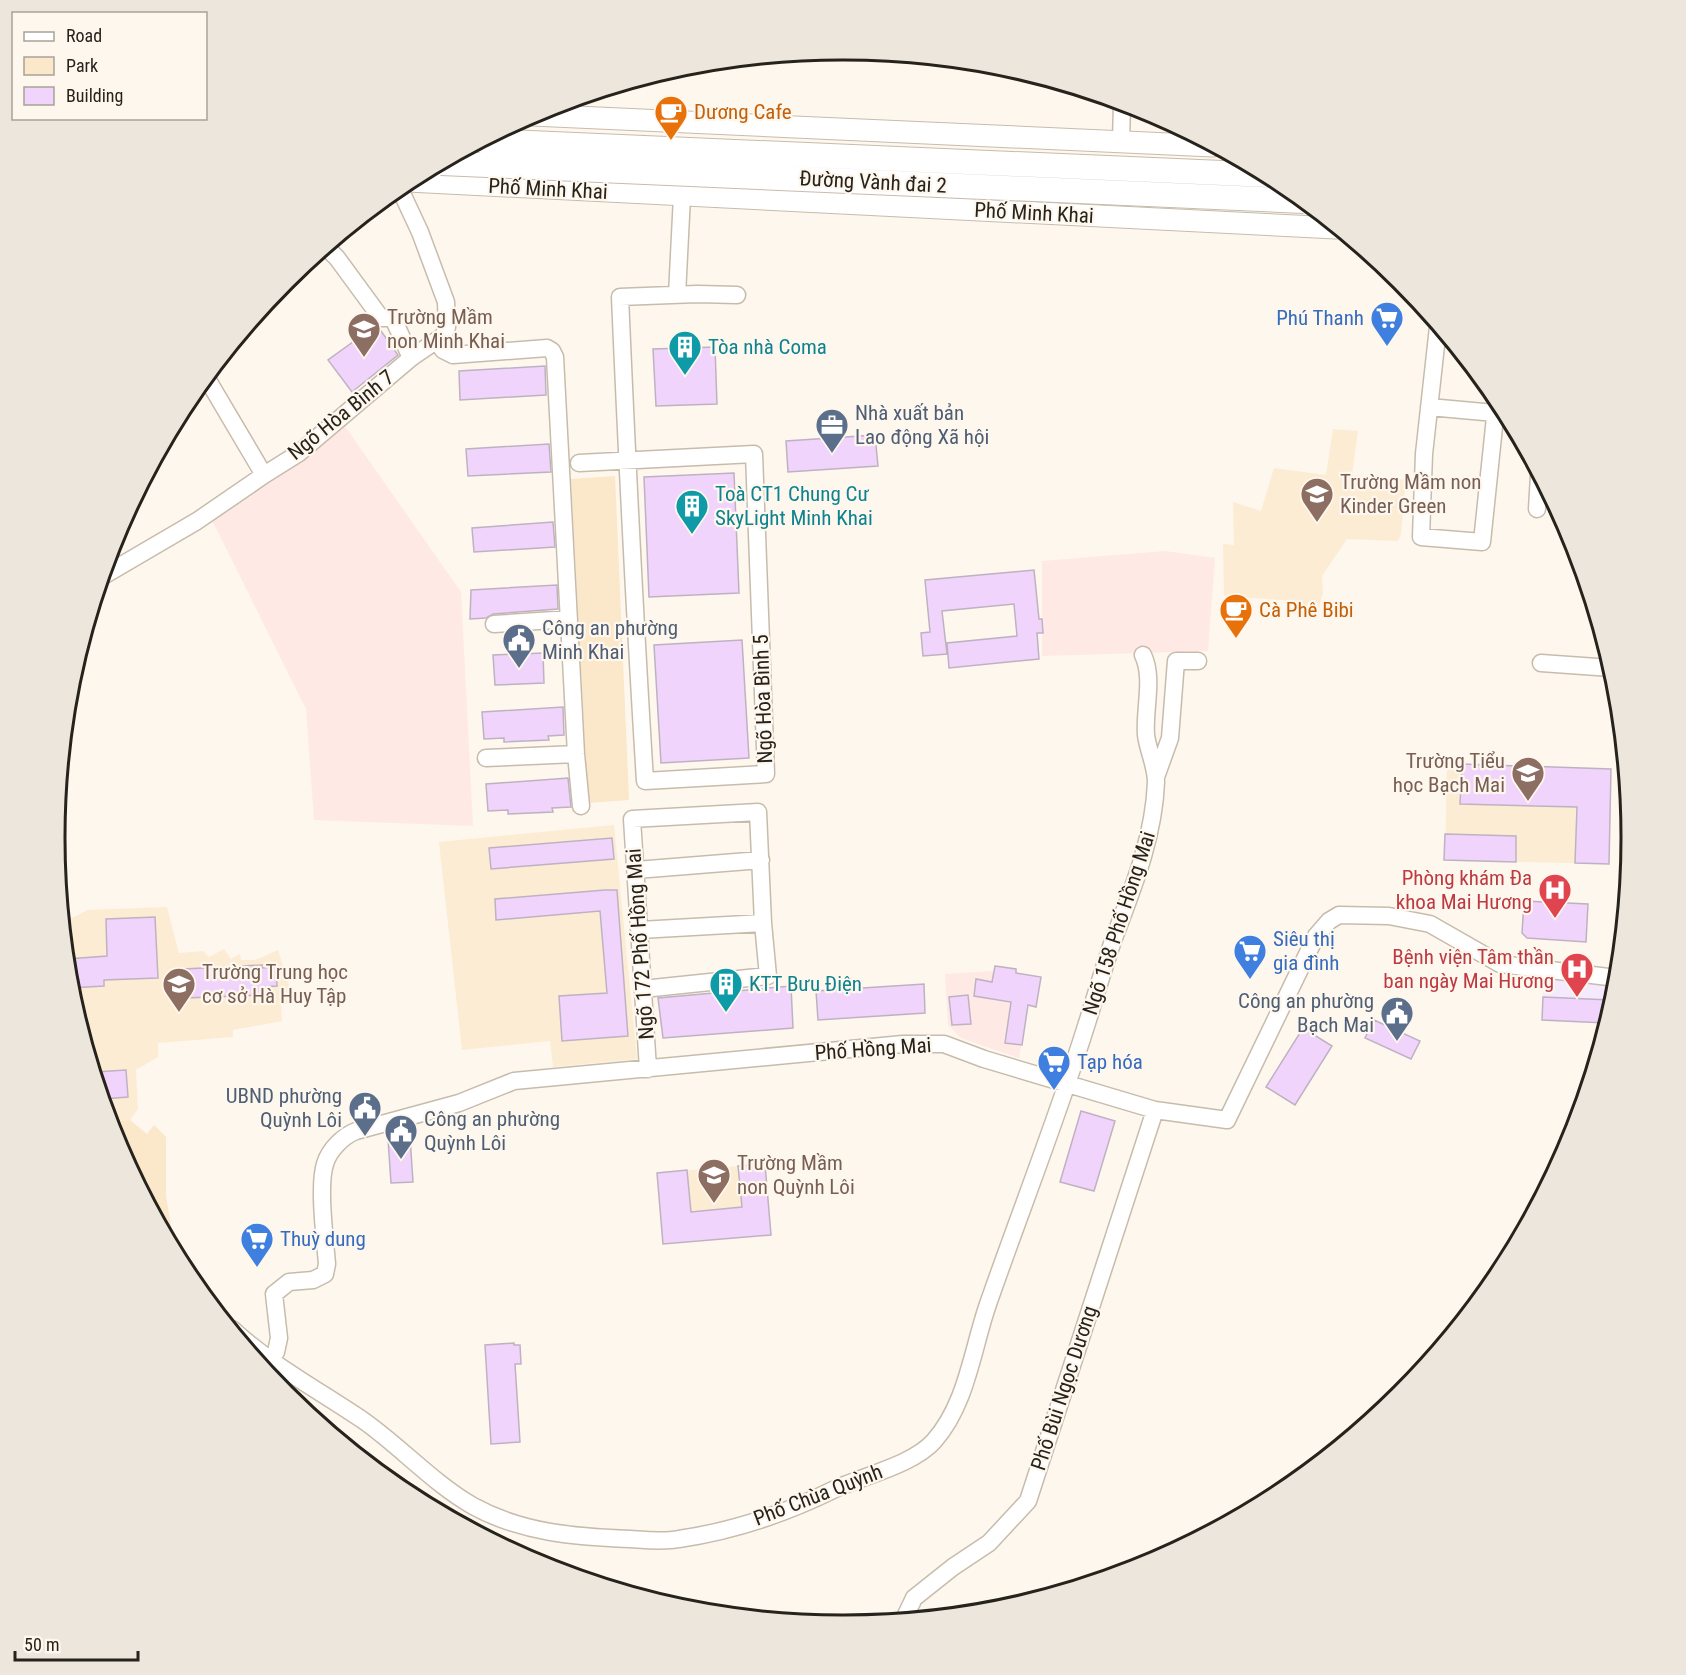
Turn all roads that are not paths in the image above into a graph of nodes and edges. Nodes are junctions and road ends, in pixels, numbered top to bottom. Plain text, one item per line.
1 (567, 111) edge
2 (1122, 112) edge
3 (760, 126) junction
4 (886, 132) junction
5 (496, 142) edge
6 (1121, 142) junction
7 (1197, 145) edge
8 (455, 164) edge
9 (1250, 175) edge
10 (425, 182) edge
11 (682, 196) junction
12 (403, 197) edge
13 (758, 199) junction
14 (1288, 200) edge
15 (885, 206) junction
16 (1324, 227) edge
17 (331, 252) edge
18 (677, 295) junction
19 (737, 295) dead end
20 (1437, 336) edge
21 (437, 341) junction
22 (411, 358) junction
23 (211, 386) edge
24 (1429, 407) junction
25 (1490, 408) edge
26 (1498, 420) edge
27 (627, 461) junction
28 (579, 463) dead end
29 (264, 474) junction
30 (1538, 490) edge
31 (1537, 509) dead end
32 (114, 570) edge
33 (569, 618) junction
34 (494, 624) dead end
35 (1143, 654) dead end
36 (1198, 661) dead end
37 (1540, 663) dead end
38 (1602, 667) edge
39 (576, 754) junction
40 (486, 758) dead end
41 (1156, 778) junction
42 (581, 806) dead end
43 (761, 860) junction
44 (636, 870) junction
45 (763, 922) junction
46 (640, 930) junction
47 (1608, 977) edge
48 (644, 989) junction
49 (648, 1069) junction
50 (1067, 1083) junction
51 (1155, 1110) junction
52 (268, 1361) edge
53 (276, 1369) edge
54 (908, 1612) edge

1 - 3 main road
2 - 6 street
3 - 4 main road
3 - 13 main road
4 - 6 main road
4 - 15 main road
5 - 9 highway, Đường Vành đai 2, bridge
6 - 7 main road
8 - 14 highway, Đường Vành đai 2, bridge
10 - 11 main road, Phố Minh Khai
11 - 13 main road, Phố Minh Khai
11 - 18 street
12 - 21 street
13 - 15 main road, Phố Minh Khai
15 - 16 main road, Phố Minh Khai
17 - 22 street
18 - 19 street, Ngõ Hòa Bình 5
18 - 27 street, Ngõ Hòa Bình 5
20 - 24 street
21 - 22 street, Ngõ Hòa Bình 7
21 - 33 street
22 - 29 street, Ngõ Hòa Bình 7
23 - 29 street
24 - 25 street
24 - 26 street
27 - 27 street, Ngõ Hòa Bình 5
27 - 28 street, Ngõ Hòa Bình 5
29 - 32 street, Ngõ Hòa Bình 7
30 - 31 street
33 - 34 street
33 - 39 street
35 - 41 street, Ngõ 158 Phố Hồng Mai
36 - 41 street
37 - 38 street
39 - 40 street
39 - 42 street
41 - 50 street, Ngõ 158 Phố Hồng Mai
43 - 44 street
43 - 44 street, Ngõ 172 Phố Hồng Mai
43 - 45 street
44 - 46 street, Ngõ 172 Phố Hồng Mai
45 - 46 street
45 - 48 street
46 - 48 street, Ngõ 172 Phố Hồng Mai
47 - 51 street, Phố Hồng Mai
48 - 49 street, Ngõ 172 Phố Hồng Mai
49 - 50 street, Phố Hồng Mai
49 - 52 street, Phố Hồng Mai
50 - 51 street, Phố Hồng Mai
50 - 53 street, Phố Chùa Quỳnh
51 - 54 street, Phố Bùi Ngọc Dương

